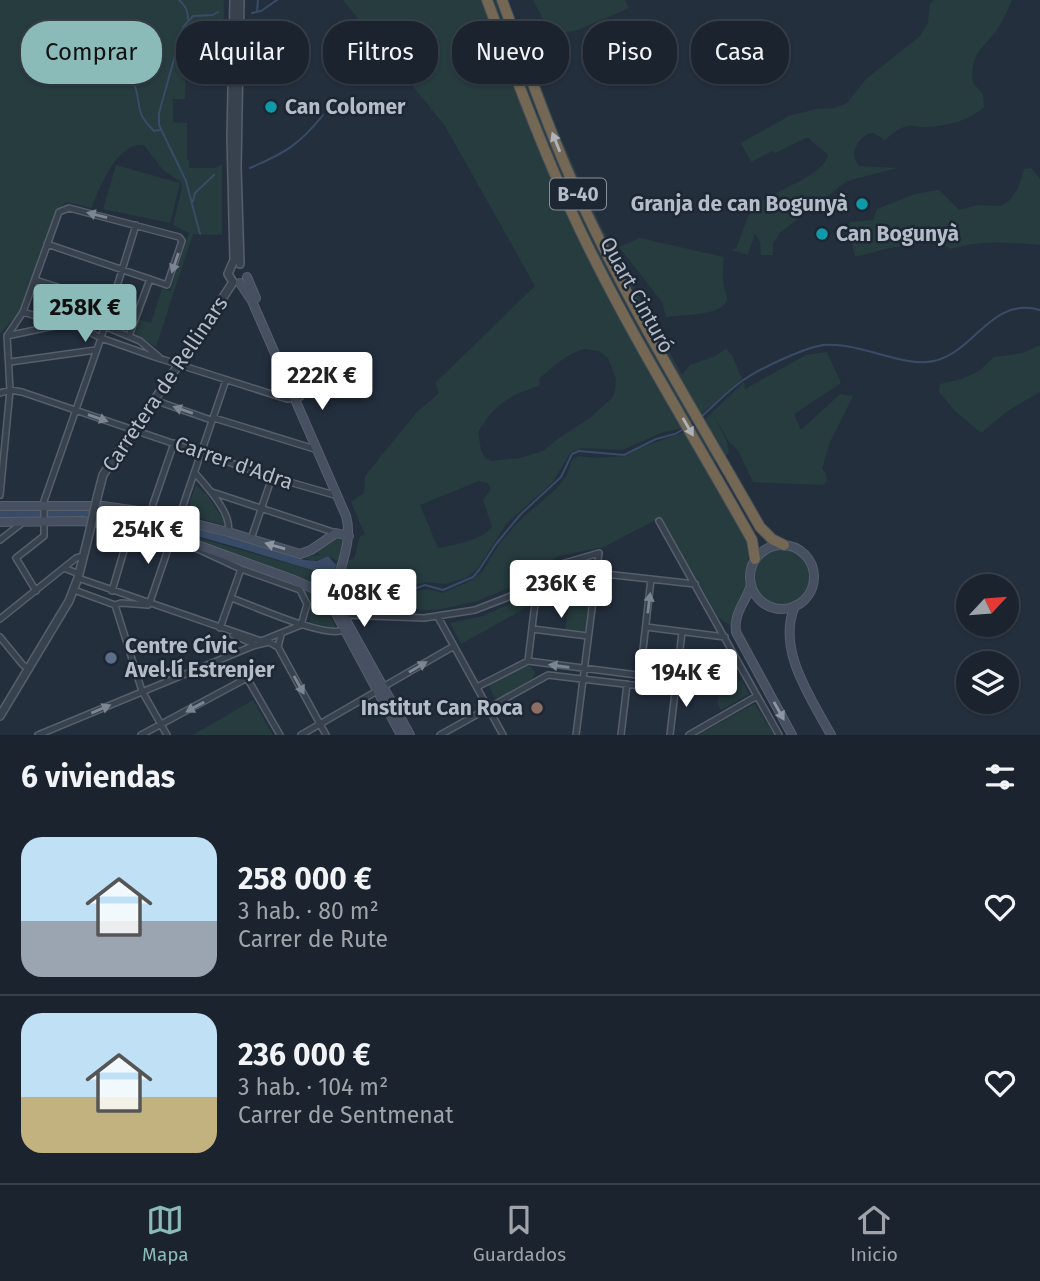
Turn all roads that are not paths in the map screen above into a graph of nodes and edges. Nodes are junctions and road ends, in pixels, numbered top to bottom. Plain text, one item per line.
1 (234, 0) edge
2 (240, 0) edge
3 (487, 0) edge
4 (502, 0) edge
5 (136, 225) junction
6 (47, 244) junction
7 (237, 265) junction
8 (123, 269) junction
9 (247, 277) junction
10 (150, 279) junction
11 (35, 280) junction
12 (236, 283) junction
13 (111, 304) junction
14 (23, 312) junction
15 (104, 326) junction
16 (6, 336) junction
17 (129, 336) junction
18 (101, 338) junction
19 (144, 343) junction
20 (96, 350) junction
21 (138, 350) junction
22 (159, 357) junction
23 (10, 362) junction
24 (180, 363) junction
25 (226, 380) junction
26 (10, 390) junction
27 (0, 393) edge
28 (298, 398) junction
29 (154, 400) junction
30 (76, 410) junction
31 (214, 418) junction
32 (132, 430) junction
33 (174, 443) junction
34 (318, 450) junction
35 (202, 453) junction
36 (195, 473) junction
37 (272, 477) junction
38 (212, 492) junction
39 (0, 495) edge
40 (338, 496) junction
41 (0, 506) edge
42 (44, 506) junction
43 (263, 507) junction
44 (152, 513) junction
45 (178, 520) junction
46 (659, 521) dead end
47 (0, 522) edge
48 (24, 522) junction
49 (44, 522) junction
50 (131, 527) junction
51 (228, 532) junction
52 (343, 533) junction
53 (172, 538) junction
54 (251, 539) junction
55 (0, 540) edge
56 (185, 542) junction
57 (784, 545) junction
58 (84, 556) junction
59 (347, 557) junction
60 (755, 559) junction
61 (580, 560) junction
62 (598, 562) junction
63 (64, 568) junction
64 (241, 569) junction
65 (596, 573) junction
66 (78, 575) junction
67 (651, 579) junction
68 (695, 584) junction
69 (751, 585) junction
70 (74, 590) junction
71 (337, 590) junction
72 (36, 591) junction
73 (113, 591) junction
74 (231, 598) junction
75 (593, 601) junction
76 (150, 602) junction
77 (115, 605) junction
78 (795, 606) junction
79 (334, 610) junction
80 (343, 615) junction
81 (438, 617) junction
82 (0, 619) edge
83 (302, 625) junction
84 (646, 627) junction
85 (220, 628) junction
86 (531, 629) junction
87 (682, 632) junction
88 (343, 633) junction
89 (281, 635) junction
90 (589, 636) junction
91 (0, 637) edge
92 (725, 637) junction
93 (256, 645) junction
94 (454, 646) junction
95 (278, 647) junction
96 (366, 657) junction
97 (529, 662) junction
98 (29, 669) junction
99 (584, 670) junction
100 (640, 676) junction
101 (583, 679) junction
102 (676, 680) junction
103 (533, 682) junction
104 (627, 684) junction
105 (477, 687) junction
106 (380, 689) junction
107 (675, 690) junction
108 (142, 691) junction
109 (757, 696) junction
110 (488, 708) junction
111 (0, 716) edge
112 (320, 724) junction
113 (161, 726) junction
114 (37, 735) edge
115 (141, 735) edge
116 (167, 735) edge
117 (280, 735) edge
118 (301, 735) edge
119 (326, 735) edge
120 (401, 735) edge
121 (410, 735) edge
122 (440, 735) edge
123 (503, 735) edge
124 (576, 735) edge
125 (621, 735) edge
126 (670, 735) edge
127 (689, 735) edge
128 (779, 735) edge
129 (793, 735) edge
130 (831, 735) edge

1 - 7 street
2 - 7 street
3 -> 60 highway, Quart Cinturó / B-40
57 -> 4 highway, Quart Cinturó / B-40
5 -> 6 street
5 - 8 street
5 -> 10 street
6 - 8 street
6 - 11 street
7 - 9 street
7 - 12 street
8 - 10 street
8 - 13 street
9 - 12 street, Carretera de Rellinars
9 - 28 main road
10 - 17 street
11 - 13 street
11 - 14 street
12 - 24 street, Carretera de Rellinars
12 - 28 main road
13 - 15 street
14 - 15 street
14 - 16 street
15 - 17 street
15 - 18 street
16 - 18 street
16 - 23 street
17 - 19 street
18 - 20 street
18 - 21 street
19 - 21 street
19 - 22 street
20 - 23 street
20 - 30 street
21 - 22 street
22 - 24 street
23 - 26 street
24 - 25 street
24 - 29 street, Carretera de Rellinars
25 - 28 street
25 - 31 street
26 - 27 street
26 - 30 street, Carrer d'Adra
26 - 39 street
28 - 34 main road
28 - 59 main road
31 -> 29 street
29 - 32 street, Carretera de Rellinars
30 -> 32 street, Carrer d'Adra
30 - 42 street
31 - 34 street
31 - 35 street
32 - 33 street, Carrer d'Adra
32 - 58 street, Carretera de Rellinars, bridge
33 - 35 street, Carrer d'Adra
33 - 44 street
34 - 40 main road
35 - 36 street
35 - 37 street, Carrer d'Adra
36 - 38 street
36 - 45 street
37 - 40 street, Carrer d'Adra
37 - 43 street
38 - 43 street
38 - 51 street
40 - 52 main road
41 - 42 main road
42 - 44 main road
42 - 49 street
43 - 52 street
43 - 54 street
44 - 45 main road
45 - 51 main road
45 - 53 street
46 - 68 street
47 - 48 main road
48 - 49 main road
48 - 55 street
49 - 50 main road
49 - 72 street
50 - 53 main road
50 - 73 street
51 - 54 main road
52 -> 54 main road
52 - 59 main road
53 - 56 main road
53 - 76 street
56 - 64 street
56 - 79 main road
57 - 60 main road
57 - 78 main road
58 - 63 street
58 - 66 street, Carretera de Rellinars
59 - 71 main road
60 - 69 main road
61 - 62 street
61 - 62 street
61 - 81 street
62 - 65 street
63 - 66 street
63 - 72 street
64 - 74 street
64 - 83 street
65 - 67 street
65 - 75 street
66 - 70 street, Carretera de Rellinars
66 - 73 street
67 - 68 street
84 -> 67 street
68 - 92 street
69 - 78 main road
69 -> 129 main road
70 - 77 street
70 - 98 street, Carretera de Rellinars
71 - 79 main road
71 - 80 main road
72 - 82 street
73 - 76 street
74 - 83 street
74 - 85 street
75 - 86 street
75 - 90 street
76 - 85 street
77 - 93 street
77 - 108 street
78 - 130 main road
79 - 80 street
79 - 88 main road
80 - 81 street
80 - 96 main road
81 - 94 street
83 - 88 street
83 - 89 street
84 - 87 street
84 - 100 street
85 - 89 street
86 - 90 street
86 - 97 street
87 - 92 street
87 - 102 street
88 - 96 main road
88 - 106 main road
89 - 95 street
90 - 99 street
91 - 98 street
92 - 109 street
93 - 95 street
93 - 108 street
94 - 105 street
106 -> 94 street
95 -> 112 street
96 - 106 main road
99 -> 97 street
97 - 103 street
97 - 105 street
98 - 111 street, Carretera de Rellinars
99 - 100 street
99 - 101 street
100 - 102 street
101 - 103 street
101 - 104 street
101 - 124 street
102 - 107 street
103 - 110 street
104 - 107 street
104 - 125 street
105 - 110 street
106 - 112 street
106 - 120 main road
106 - 121 main road
107 - 126 street
108 - 113 street
114 -> 108 street
109 - 127 street
109 - 128 street
110 - 122 street
110 - 123 street
112 - 118 street
112 - 119 street
113 - 115 street
113 - 116 street
117 -> 113 street

